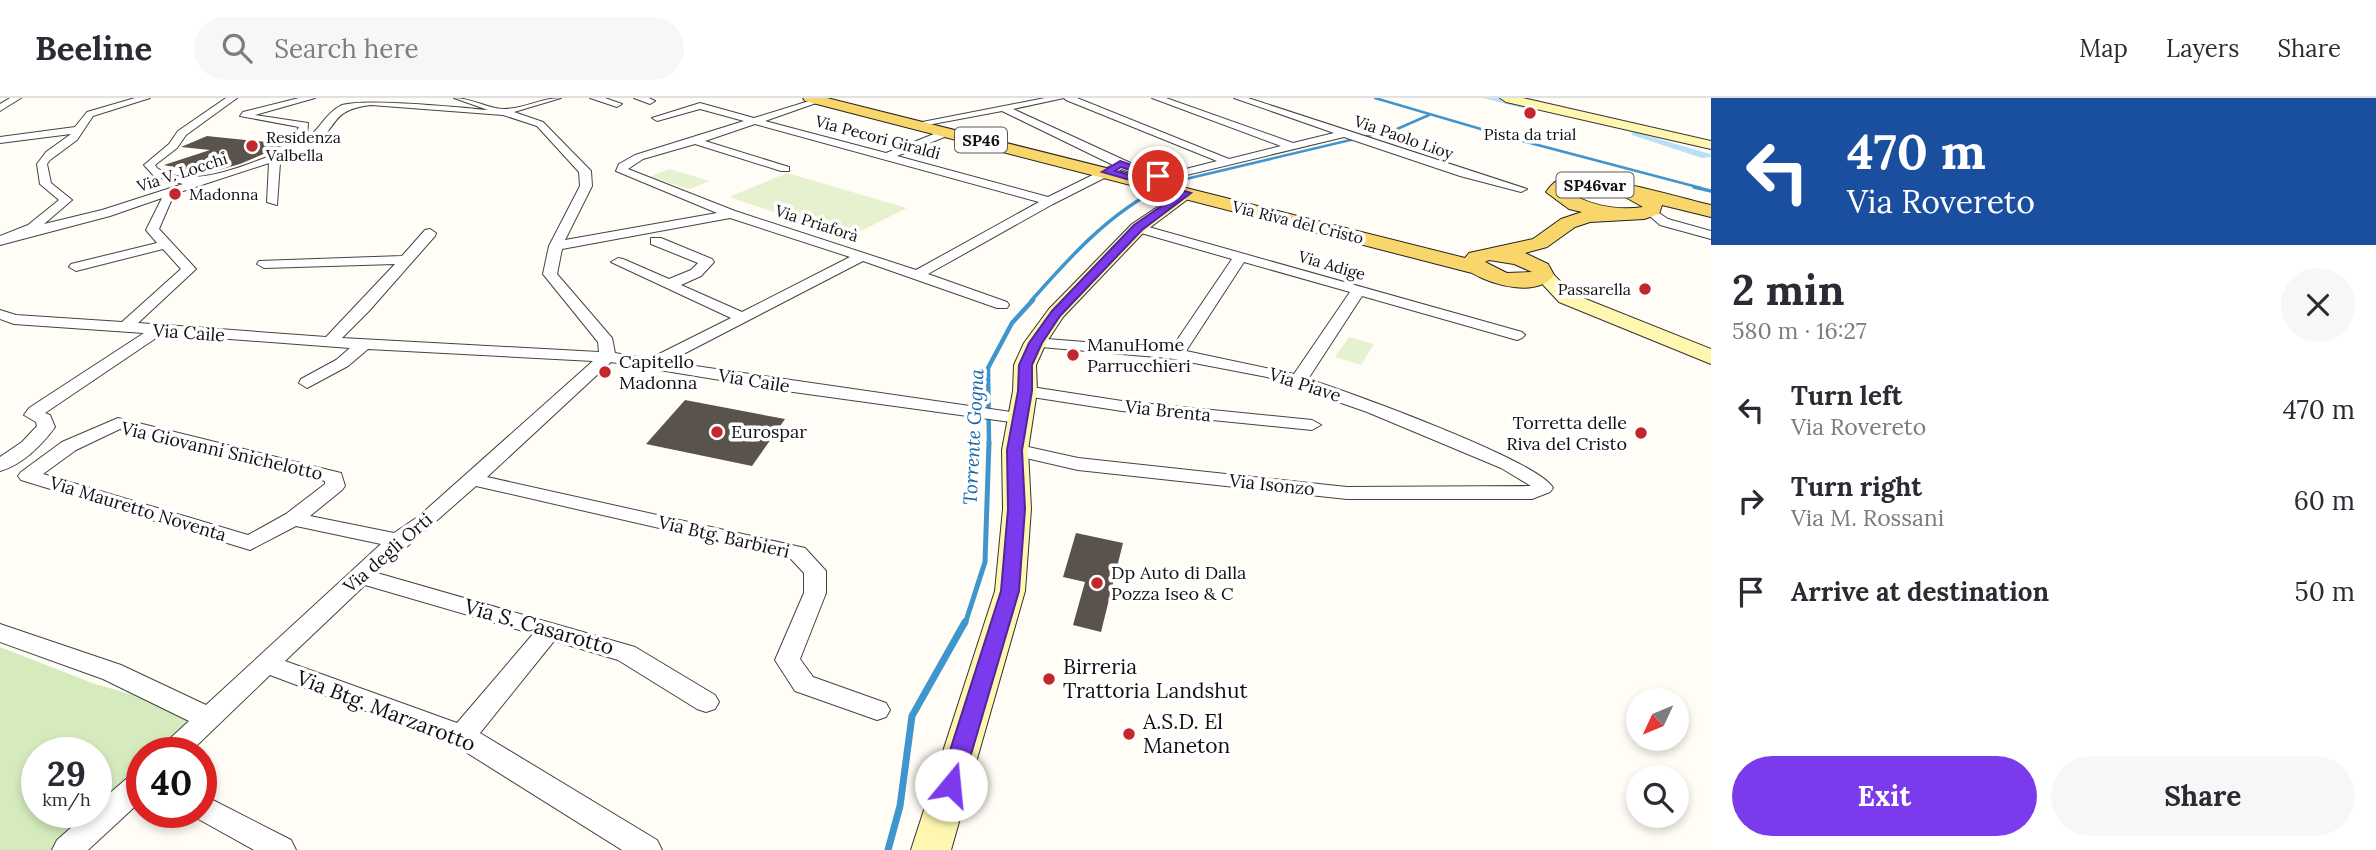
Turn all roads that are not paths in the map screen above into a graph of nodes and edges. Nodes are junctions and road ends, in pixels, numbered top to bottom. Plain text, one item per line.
1 (16, 98) edge
2 (145, 98) edge
3 (232, 98) edge
4 (310, 98) edge
5 (459, 98) edge
6 (556, 98) edge
7 (595, 98) edge
8 (639, 98) edge
9 (1060, 98) edge
10 (1069, 98) edge
11 (1157, 98) edge
12 (1239, 98) edge
13 (1506, 98) edge
14 (813, 99) edge
15 (990, 99) edge
16 (650, 101) dead end
17 (617, 104) dead end
18 (1026, 104) junction
19 (0, 108) edge
20 (1002, 108) junction
21 (503, 112) junction
22 (657, 118) dead end
23 (756, 120) junction
24 (917, 124) junction
25 (79, 130) junction
26 (948, 132) junction
27 (1353, 136) junction
28 (0, 140) edge
29 (695, 141) junction
30 (1711, 145) edge
31 (293, 146) dead end
32 (1295, 147) junction
33 (889, 156) junction
34 (271, 158) junction
35 (1228, 162) junction
36 (1113, 168) junction
37 (785, 169) dead end
38 (202, 183) junction
39 (188, 187) junction
40 (1521, 189) dead end
41 (1179, 191) junction
42 (1628, 192) junction
43 (168, 193) junction
44 (1049, 201) junction
45 (1567, 201) junction
46 (273, 202) dead end
47 (1651, 211) junction
48 (1711, 212) edge
49 (1612, 213) junction
50 (731, 214) junction
51 (169, 223) dead end
52 (1568, 223) junction
53 (1138, 228) junction
54 (430, 233) dead end
55 (19, 234) junction
56 (1711, 236) edge
57 (0, 241) edge
58 (656, 241) dead end
59 (1540, 243) junction
60 (165, 245) junction
61 (556, 246) junction
62 (862, 256) junction
63 (1241, 257) junction
64 (406, 260) junction
65 (618, 262) dead end
66 (1489, 263) junction
67 (264, 264) dead end
68 (76, 267) dead end
69 (1539, 270) junction
70 (917, 275) junction
71 (670, 284) junction
72 (1359, 290) junction
73 (1566, 299) junction
74 (1002, 306) dead end
75 (744, 318) junction
76 (5, 319) edge
77 (124, 328) junction
78 (157, 331) junction
79 (1517, 335) dead end
80 (329, 342) junction
81 (1035, 343) junction
82 (364, 344) junction
83 (1175, 355) junction
84 (607, 357) junction
85 (1711, 357) edge
86 (652, 364) junction
87 (1298, 381) junction
88 (307, 383) dead end
89 (1016, 408) junction
90 (1312, 425) dead end
91 (69, 446) joint
92 (1015, 450) junction
93 (0, 465) edge
94 (471, 478) junction
95 (1532, 493) joint
96 (293, 519) junction
97 (398, 541) junction
98 (361, 576) junction
99 (550, 630) junction
100 (0, 633) edge
101 (267, 664) junction
102 (706, 702) dead end
103 (877, 710) dead end
104 (212, 717) junction
105 (462, 736) junction
106 (190, 737) edge
107 (126, 797) edge
108 (217, 815) edge
109 (67, 850) edge
110 (281, 850) edge
111 (647, 850) edge
112 (931, 850) edge

1 - 19 street
2 - 25 street
3 - 38 street
4 - 31 street
5 - 21 street
6 - 21 street
7 - 17 street
8 - 16 street
9 - 18 street
10 - 35 street
11 - 32 street
12 - 27 street, Via Paolo Lioy
13 - 30 street
14 - 23 street
14 - 24 main road, SP46
15 - 18 street
18 - 20 street
20 - 24 street
20 - 36 street
21 - 34 street, Via V. Locchi
21 - 61 street
22 - 23 street, Via Pecori Giraldi
23 - 29 street
23 - 33 street, Via Pecori Giraldi
24 - 26 main road, SP46
25 - 28 street
25 - 55 street
26 - 33 street
26 - 36 main road, SP46
27 - 32 street
27 - 40 street, Via Paolo Lioy
29 - 37 street
29 - 50 street, Via Priaforà
32 - 35 street
33 - 44 street, Via Pecori Giraldi
34 - 38 street, Via V. Locchi
34 - 46 street
35 - 36 street
36 - 41 main road, SP46
36 - 44 street
38 - 39 street, Via V. Locchi
39 - 43 street, Via V. Locchi
39 - 51 street
41 - 53 street
41 - 66 main road, Via Riva del Cristo / SP46
42 - 45 main road, SP46var
42 - 47 main road, SP46var
42 - 48 main road, SP46var
43 - 55 street, Via V. Locchi
43 - 60 street
44 - 70 street
45 - 49 main road, SP46var
45 - 52 main road, SP46var
47 - 48 main road, SP46var
47 - 49 main road, SP46var
47 - 56 street
49 - 52 main road, SP46var
50 - 61 street
50 - 62 street, Via Priaforà
52 - 59 main road, SP46var
53 - 63 street, Via Adige
53 - 81 street
54 - 64 street
55 - 57 street
58 - 71 street
59 - 66 main road, SP46var
59 - 69 main road
60 - 68 street
60 - 77 street
61 - 84 street
62 - 70 street, Via Priaforà
62 - 75 street
63 - 72 street, Via Adige
63 - 83 street
64 - 67 street
64 - 80 street
65 - 71 street
66 - 69 main road, Via Riva del Cristo
66 - 73 street, SP46
69 - 73 street, Via Riva del Cristo / SP46
70 - 74 street, Via Priaforà
71 - 75 street
72 - 79 street, Via Adige
72 - 87 street
73 - 85 street, Via Riva del Cristo / SP46
75 - 86 street
76 - 77 street, Via Caile
77 - 78 street, Via Caile
78 - 80 street, Via Caile
78 - 93 street
80 - 82 street, Via Caile
81 - 83 street, Via Piave
81 - 89 street
82 - 84 street, Via Caile
82 - 88 street
83 - 87 street, Via Piave
84 - 86 street, Via Caile
84 - 94 street, Via degli Orti
86 - 89 street, Via Caile
87 - 95 street, Via Piave
89 - 90 street, Via Brenta
89 - 92 street
91 - 96 street, Via Mauretto Noventa
91 - 96 street, Via Giovanni Snichelotto
92 - 95 street, Via Isonzo
92 - 112 street
94 - 97 street, Via degli Orti
94 - 103 street, Via Btg. Barbieri
96 - 97 street
97 - 98 street, Via degli Orti
98 - 99 street, Via S. Casarotto
98 - 101 street, Via degli Orti
99 - 102 street, Via S. Casarotto
99 - 105 street
100 - 104 street
101 - 104 street, Via degli Orti
101 - 105 street, Via Btg. Marzarotto
104 - 106 street, Via degli Orti
105 - 111 street, Via Btg. Marzarotto
107 - 109 street
108 - 110 street

